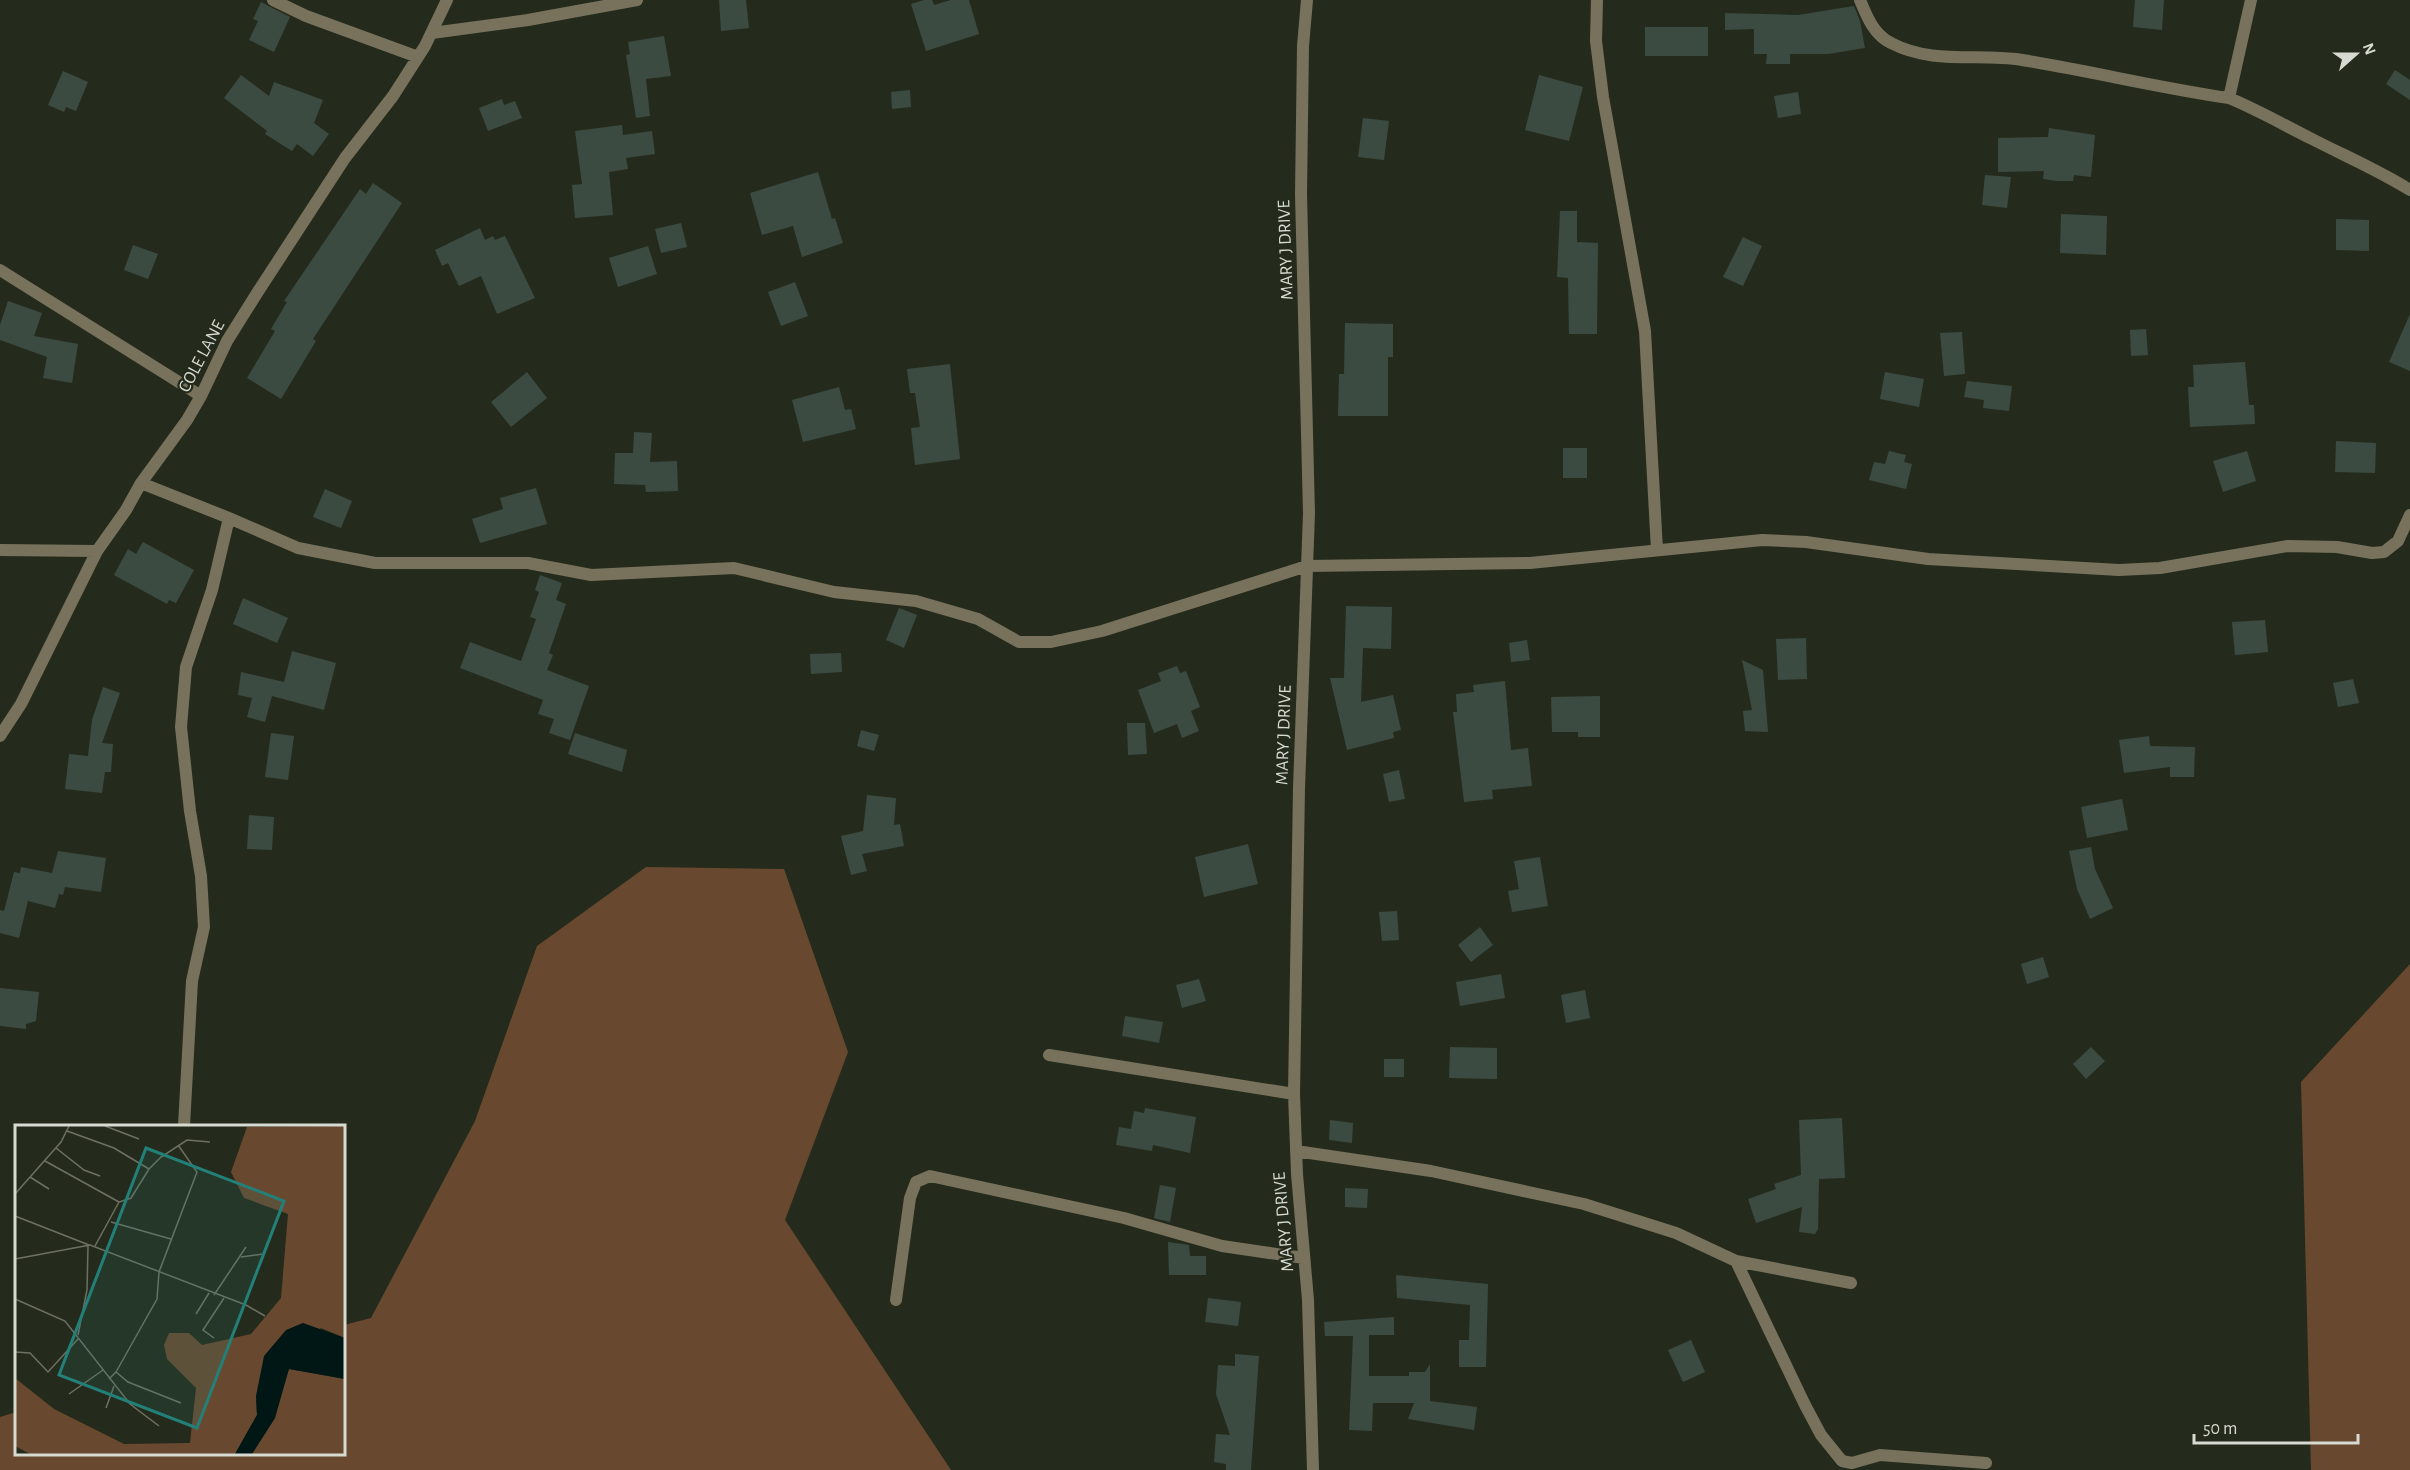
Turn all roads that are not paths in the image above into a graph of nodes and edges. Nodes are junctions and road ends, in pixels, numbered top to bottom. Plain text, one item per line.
1 (273, 0) edge
2 (447, 0) edge
3 (637, 0) edge
4 (1307, 0) edge
5 (1596, 0) edge
6 (1860, 0) edge
7 (2251, 0) edge
8 (432, 33) junction
9 (418, 57) junction
10 (2229, 98) junction
11 (2410, 190) edge
12 (0, 270) edge
13 (201, 396) junction
14 (141, 483) junction
15 (2410, 515) edge
16 (229, 518) junction
17 (0, 550) edge
18 (1657, 550) junction
19 (97, 551) junction
20 (1307, 566) junction
21 (0, 736) edge
22 (1049, 1055) dead end
23 (1294, 1094) junction
24 (184, 1125) edge
25 (1296, 1151) junction
26 (1304, 1258) junction
27 (1736, 1261) junction
28 (1851, 1283) dead end
29 (896, 1300) dead end
30 (1986, 1463) dead end
31 (1313, 1470) edge

1 - 9 street
2 - 8 street, COLE LANE
3 - 8 street
4 - 20 street, MARY J DRIVE
5 - 18 street
6 - 10 street
7 - 10 street
8 - 9 street, COLE LANE
9 - 13 street, COLE LANE
10 - 11 street
12 - 13 street
13 - 14 street, COLE LANE
14 - 16 street
14 - 19 street, COLE LANE
15 - 18 street
16 - 20 street
16 - 24 street
17 - 19 street
18 - 20 street
19 - 21 street, COLE LANE
20 - 23 street, MARY J DRIVE
22 - 23 street
23 - 25 street, MARY J DRIVE
25 - 26 street, MARY J DRIVE
25 - 27 street
26 - 29 street
26 - 31 street, MARY J DRIVE
27 - 28 street
27 - 30 street

